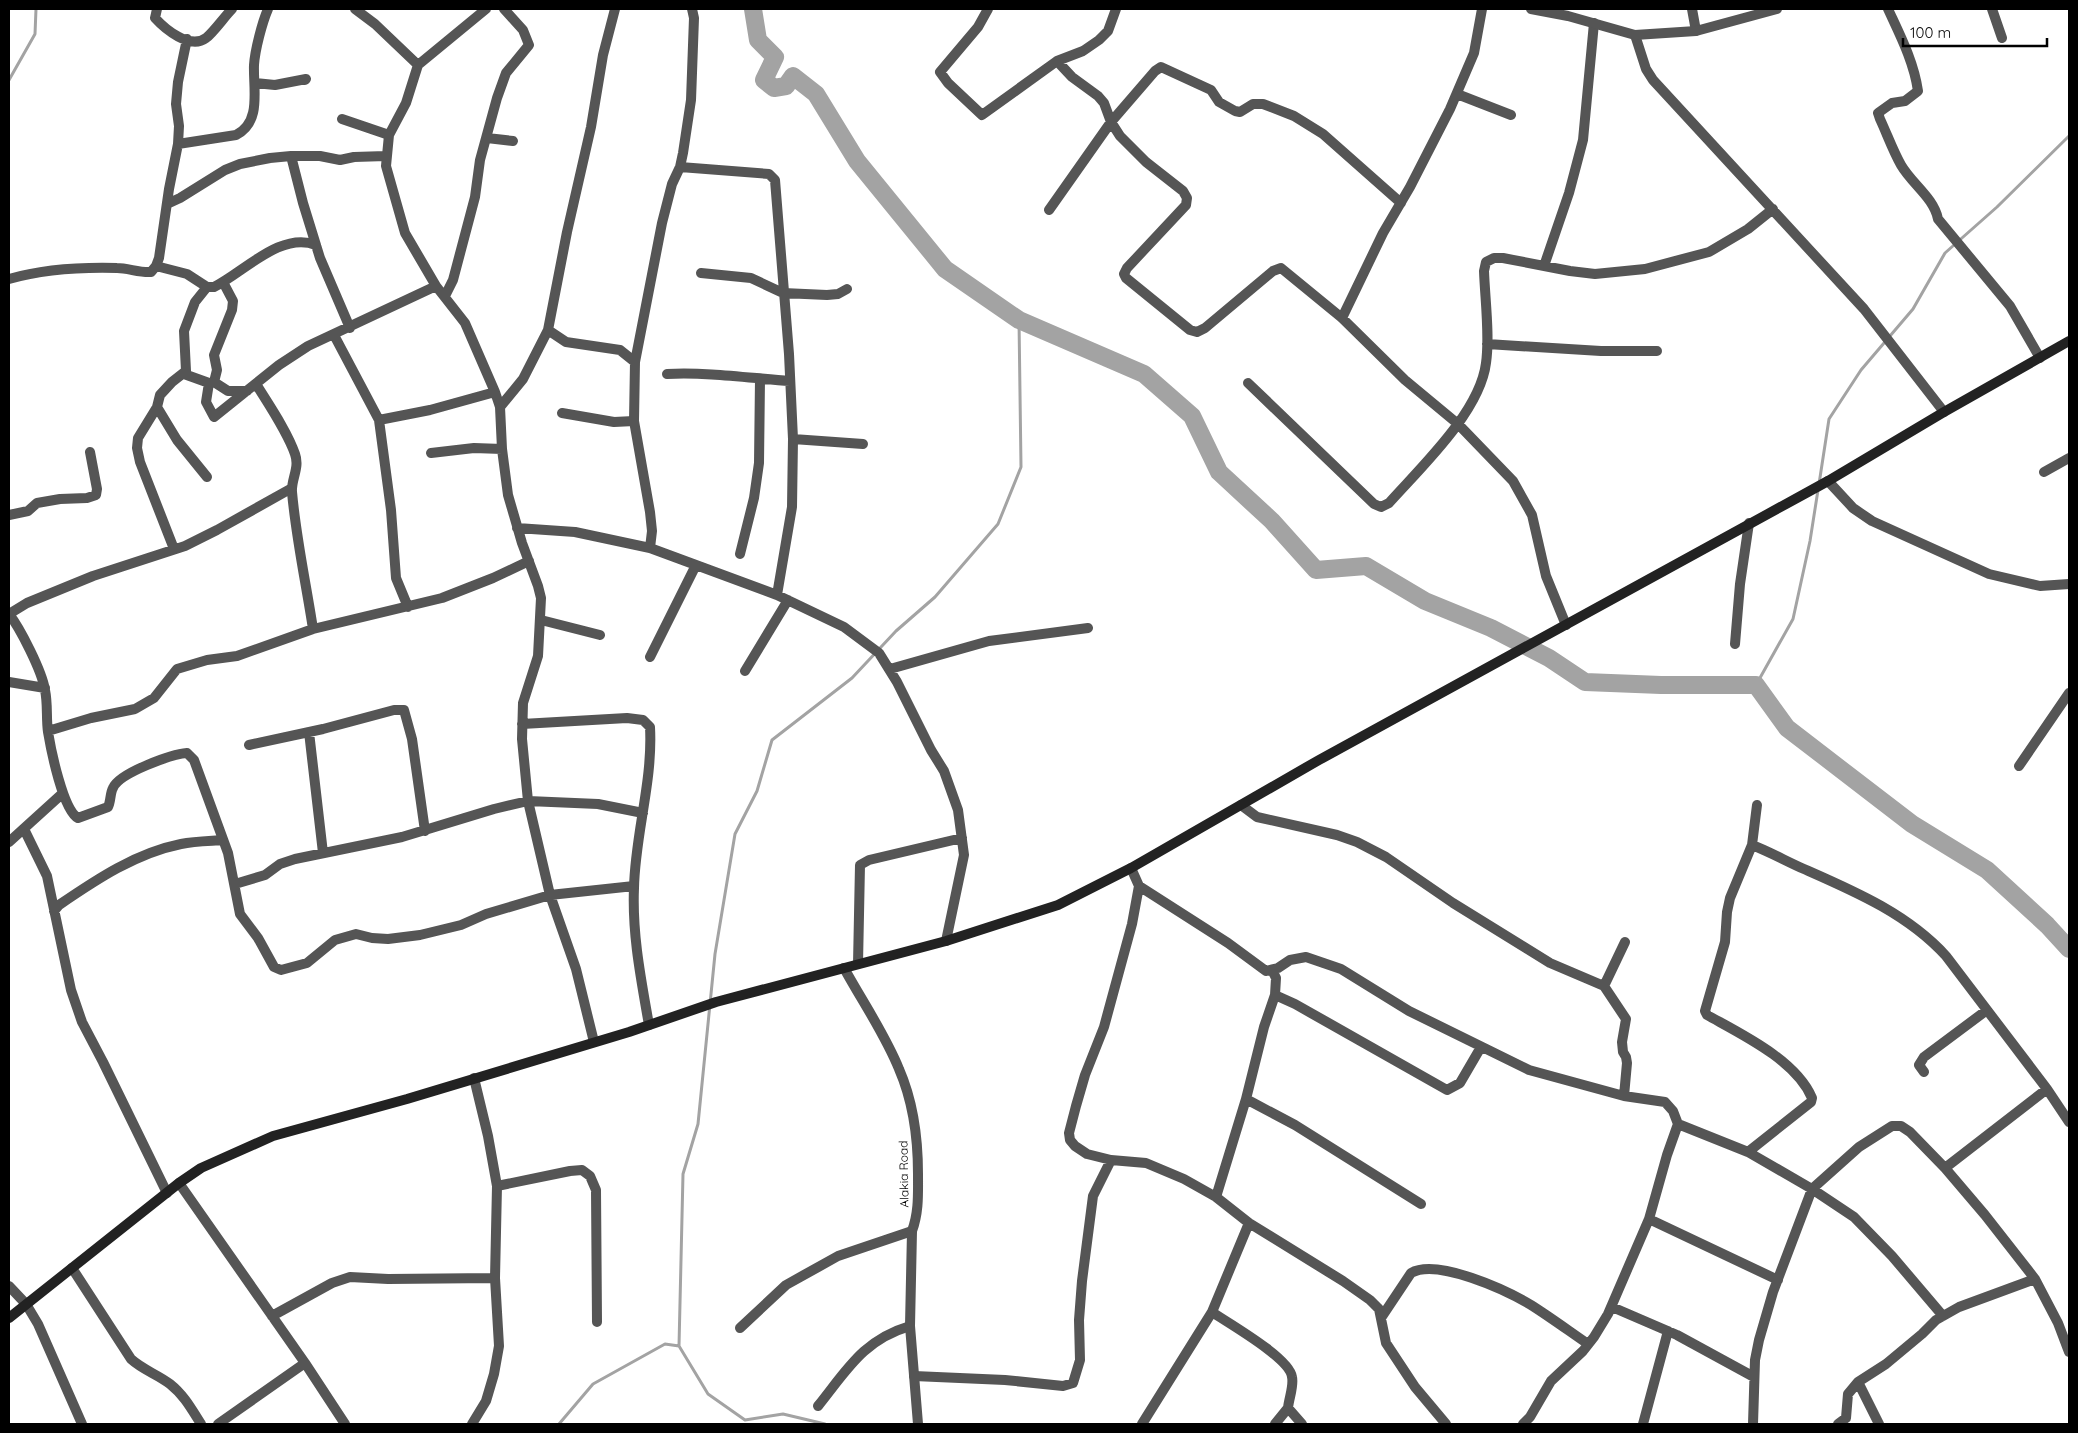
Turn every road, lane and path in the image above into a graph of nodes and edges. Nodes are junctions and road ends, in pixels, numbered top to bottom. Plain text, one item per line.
1 (158, 9) edge
2 (232, 9) edge
3 (268, 9) edge
4 (355, 9) edge
5 (486, 9) edge
6 (504, 9) edge
7 (615, 9) edge
8 (692, 9) edge
9 (988, 9) edge
10 (1116, 9) edge
11 (1482, 9) edge
12 (1532, 9) edge
13 (1692, 9) edge
14 (1777, 9) edge
15 (1888, 9) edge
16 (1992, 9) edge
17 (1594, 23) junction
18 (1696, 30) junction
19 (1635, 35) junction
20 (2002, 38) dead end
21 (187, 40) junction
22 (1057, 61) junction
23 (418, 65) junction
24 (305, 80) dead end
25 (255, 83) junction
26 (1457, 94) junction
27 (1511, 114) dead end
28 (342, 119) dead end
29 (1111, 122) junction
30 (390, 135) junction
31 (487, 138) junction
32 (513, 141) dead end
33 (178, 144) junction
34 (291, 156) junction
35 (386, 156) junction
36 (680, 167) junction
37 (1401, 203) junction
38 (168, 204) junction
39 (1773, 209) junction
40 (1049, 210) dead end
41 (316, 245) junction
42 (156, 266) junction
43 (1544, 266) junction
44 (701, 273) dead end
45 (9, 279) edge
46 (224, 282) junction
47 (436, 286) junction
48 (207, 287) junction
49 (847, 289) dead end
50 (784, 293) junction
51 (445, 296) junction
52 (1342, 318) junction
53 (350, 328) junction
54 (548, 330) junction
55 (334, 335) junction
56 (2069, 341) edge
57 (1487, 344) junction
58 (1657, 351) dead end
59 (2040, 358) junction
60 (635, 362) junction
61 (184, 374) junction
62 (668, 374) dead end
63 (760, 379) junction
64 (790, 381) junction
65 (1248, 383) dead end
66 (256, 384) junction
67 (247, 391) junction
68 (496, 392) junction
69 (157, 407) junction
70 (500, 407) junction
71 (1944, 412) junction
72 (562, 413) dead end
73 (379, 420) junction
74 (634, 421) junction
75 (1458, 424) junction
76 (793, 439) junction
77 (863, 444) dead end
78 (502, 449) junction
79 (90, 452) dead end
80 (431, 453) dead end
81 (2069, 458) edge
82 (2044, 472) dead end
83 (207, 477) dead end
84 (1826, 482) junction
85 (292, 488) junction
86 (9, 515) edge
87 (1750, 523) junction
88 (517, 528) junction
89 (650, 548) junction
90 (174, 549) junction
91 (740, 554) dead end
92 (529, 561) junction
93 (696, 565) junction
94 (2069, 584) edge
95 (777, 594) junction
96 (788, 600) junction
97 (408, 607) junction
98 (9, 614) edge
99 (541, 620) junction
100 (1566, 625) junction
101 (1088, 628) dead end
102 (313, 629) junction
103 (600, 635) dead end
104 (1735, 644) dead end
105 (650, 656) dead end
106 (885, 661) junction
107 (744, 671) dead end
108 (9, 682) edge
109 (45, 688) junction
110 (2069, 693) edge
111 (522, 724) junction
112 (48, 731) junction
113 (309, 732) junction
114 (248, 744) dead end
115 (2019, 766) dead end
116 (63, 793) junction
117 (528, 801) junction
118 (1241, 805) junction
119 (1757, 805) dead end
120 (643, 814) junction
121 (24, 829) junction
122 (425, 831) junction
123 (962, 838) junction
124 (224, 840) junction
125 (9, 842) edge
126 (1752, 845) junction
127 (323, 853) junction
128 (1131, 868) junction
129 (235, 884) junction
130 (634, 886) junction
131 (1139, 886) junction
132 (550, 895) junction
133 (54, 911) junction
134 (946, 941) junction
135 (1625, 942) dead end
136 (858, 964) junction
137 (844, 968) junction
138 (1272, 970) junction
139 (1604, 986) junction
140 (1275, 995) junction
141 (1987, 1010) junction
142 (649, 1025) junction
143 (594, 1042) junction
144 (1481, 1047) junction
145 (1924, 1072) dead end
146 (474, 1078) junction
147 (2047, 1089) junction
148 (1624, 1096) junction
149 (1246, 1099) junction
150 (2069, 1122) edge
151 (1678, 1124) junction
152 (1748, 1152) junction
153 (1112, 1160) junction
154 (1945, 1168) junction
155 (179, 1183) junction
156 (497, 1186) junction
157 (1812, 1189) junction
158 (167, 1193) junction
159 (1216, 1196) junction
160 (1421, 1204) dead end
161 (1649, 1219) junction
162 (1249, 1224) junction
163 (912, 1231) junction
164 (72, 1268) junction
165 (495, 1278) junction
166 (2035, 1279) junction
167 (1778, 1280) junction
168 (9, 1286) edge
169 (26, 1304) junction
170 (1612, 1307) junction
171 (1212, 1312) junction
172 (272, 1316) junction
173 (1943, 1316) junction
174 (9, 1318) edge
175 (1381, 1318) junction
176 (597, 1322) dead end
177 (910, 1326) junction
178 (740, 1328) dead end
179 (1668, 1331) junction
180 (1588, 1344) junction
181 (2068, 1347) edge
182 (305, 1363) junction
183 (914, 1376) junction
184 (1754, 1377) junction
185 (1858, 1382) junction
186 (818, 1406) dead end
187 (1288, 1408) junction
188 (82, 1424) edge
189 (201, 1424) edge
190 (218, 1424) edge
191 (345, 1424) edge
192 (472, 1424) edge
193 (918, 1424) edge
194 (1142, 1424) edge
195 (1275, 1424) edge
196 (1302, 1424) edge
197 (1446, 1424) edge
198 (1523, 1424) edge
199 (1643, 1424) edge
200 (1753, 1424) edge
201 (1838, 1424) edge
202 (1878, 1424) edge

1 - 21 street
2 - 21 street
3 - 25 street
4 - 23 street
5 - 23 street
6 - 31 street
7 - 54 street
8 - 36 street
9 - 22 street
10 - 22 street
11 - 26 street
12 - 17 street
13 - 18 street
14 - 18 street
15 - 59 street
16 - 20 street
17 - 19 street
17 - 43 street
18 - 19 street
19 - 39 street
21 - 33 street
22 - 29 street
23 - 30 street
24 - 25 street
25 - 33 street
26 - 27 street
26 - 37 street
28 - 30 street
29 - 37 street
29 - 40 street
29 - 52 street
30 - 35 street
31 - 32 street
31 - 51 street
33 - 38 street
34 - 35 street
34 - 38 street
34 - 41 street
35 - 47 street
36 - 50 street
36 - 60 street
37 - 52 street
38 - 42 street
39 - 43 street
39 - 71 street
41 - 46 street
41 - 53 street
42 - 45 street
42 - 48 street
43 - 57 street
44 - 50 street
46 - 48 street
46 - 67 street
47 - 51 street
47 - 53 street
48 - 61 street
49 - 50 street
50 - 64 street
51 - 68 street
52 - 75 street
53 - 55 street
54 - 60 street
54 - 70 street
55 - 66 street
55 - 73 street
56 - 59 main road
57 - 58 street
57 - 75 street
59 - 71 main road
60 - 74 street
61 - 67 street
61 - 69 street
62 - 63 street
63 - 64 street
63 - 91 street
64 - 76 street
65 - 75 street
66 - 67 street
66 - 85 street
68 - 70 street
68 - 73 street
69 - 83 street
69 - 90 street
70 - 78 street
71 - 84 main road
72 - 74 street
73 - 97 street
74 - 89 street
75 - 100 street
76 - 77 street
76 - 95 street
78 - 80 street
78 - 88 street
79 - 86 street
81 - 82 street
84 - 87 main road
84 - 94 street
85 - 90 street
85 - 102 street
87 - 100 main road
87 - 104 street
88 - 89 street
88 - 92 street
89 - 93 street
90 - 98 street
92 - 97 street
92 - 99 street
93 - 95 street
93 - 105 street
95 - 96 street
96 - 106 street
96 - 107 street
97 - 102 street
98 - 109 street
99 - 103 street
99 - 111 street
100 - 118 main road
101 - 106 street
102 - 112 street
106 - 123 street
108 - 109 street
109 - 112 street
110 - 115 street
111 - 117 street
111 - 120 street
112 - 116 street
113 - 114 street
113 - 122 street
113 - 127 street
116 - 121 street
116 - 124 street
117 - 120 street
117 - 122 street
117 - 132 street
118 - 128 main road
118 - 139 street
119 - 126 street
120 - 130 street
121 - 125 street
121 - 133 street
122 - 127 street
123 - 134 street
123 - 136 street
124 - 129 street
124 - 133 street
126 - 141 street
126 - 152 street
127 - 129 street
128 - 131 street
128 - 134 main road
129 - 132 street
130 - 132 street
130 - 142 street
131 - 138 street
131 - 153 street
132 - 143 street
133 - 158 street
134 - 136 main road
135 - 139 street
136 - 137 main road
137 - 142 main road
137 - 163 street, Alakia Road
138 - 140 street
138 - 144 street
139 - 148 street
140 - 144 street
140 - 149 street
141 - 145 street
141 - 147 street
142 - 143 main road
143 - 146 main road
144 - 148 street
146 - 155 main road
146 - 156 street
147 - 150 street
147 - 154 street
148 - 151 street
149 - 159 street
149 - 160 street
151 - 152 street
151 - 161 street
152 - 157 street
153 - 159 street
153 - 183 street
154 - 157 street
154 - 166 street
155 - 158 main road
155 - 172 street
156 - 165 street
156 - 176 street
157 - 167 street
157 - 173 street
158 - 164 main road
159 - 162 street
161 - 167 street
161 - 170 street
162 - 171 street
162 - 175 street
163 - 177 street, Alakia Road
163 - 178 street
164 - 169 main road
164 - 189 street
165 - 172 street
165 - 192 street
166 - 173 street
166 - 181 street
167 - 184 street
168 - 169 street
169 - 174 main road
169 - 188 street
170 - 179 street
170 - 180 street
171 - 187 street
171 - 194 street
172 - 182 street
173 - 185 street
175 - 180 street
175 - 197 street
177 - 183 street, Alakia Road
177 - 186 street
179 - 184 street
179 - 199 street
180 - 198 street
182 - 190 street
182 - 191 street
183 - 193 street, Alakia Road
184 - 200 street
185 - 201 street
185 - 202 street
187 - 195 street
187 - 196 street

